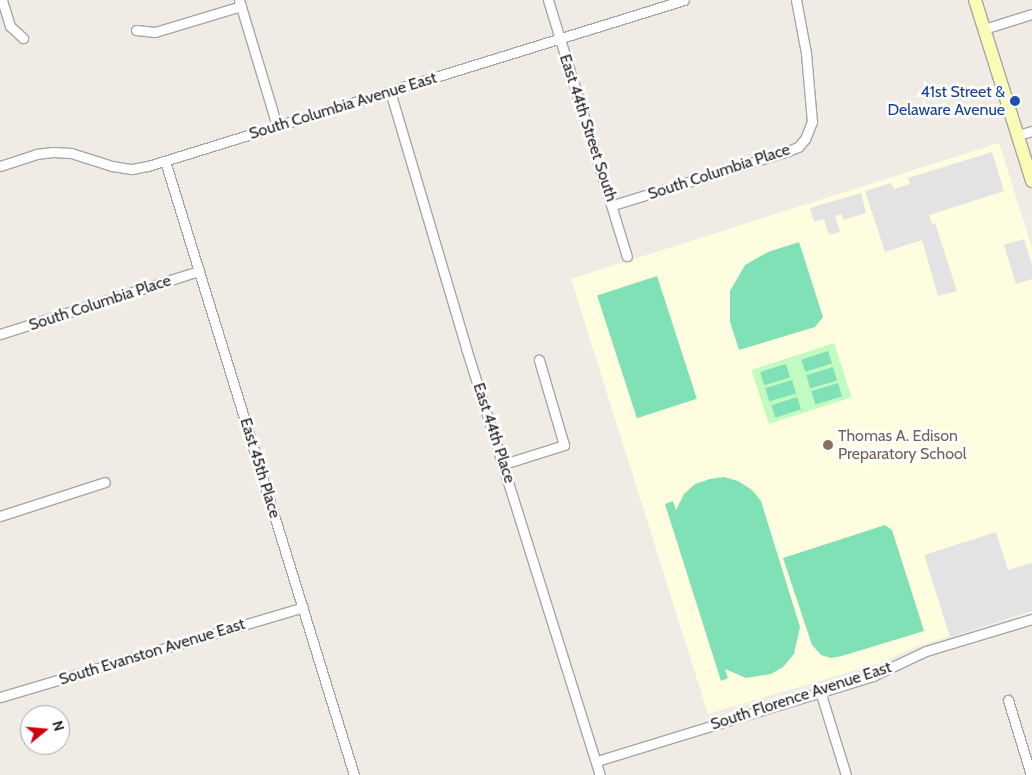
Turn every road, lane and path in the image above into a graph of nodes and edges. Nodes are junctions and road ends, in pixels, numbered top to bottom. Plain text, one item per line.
1 (2, 0) edge
2 (548, 0) edge
3 (684, 0) edge
4 (796, 0) edge
5 (974, 0) edge
6 (240, 3) edge
7 (1032, 14) edge
8 (136, 30) dead end
9 (984, 30) junction
10 (23, 38) dead end
11 (560, 38) junction
12 (390, 91) junction
13 (277, 126) junction
14 (1032, 131) edge
15 (1018, 135) junction
16 (165, 161) junction
17 (0, 166) edge
18 (1032, 181) edge
19 (613, 206) junction
20 (628, 256) dead end
21 (199, 271) junction
22 (0, 334) edge
23 (539, 360) dead end
24 (504, 464) junction
25 (105, 482) dead end
26 (0, 516) edge
27 (303, 607) junction
28 (1032, 619) edge
29 (820, 692) junction
30 (0, 697) edge
31 (1008, 700) dead end
32 (1029, 759) edge
33 (597, 761) junction
34 (354, 775) edge
35 (600, 775) edge
36 (846, 775) edge
37 (1031, 775) edge

1 - 10 street
2 - 11 street, East 44th Street South
3 - 11 street, South Columbia Avenue East
4 - 19 street, South Columbia Place
5 - 9 main road
6 - 8 street
6 - 13 street
7 - 9 street
9 - 15 main road
11 - 12 street, South Columbia Avenue East
11 - 19 street, East 44th Street South
12 - 13 street, South Columbia Avenue East
12 - 24 street, East 44th Place
13 - 16 street, South Columbia Avenue East
14 - 15 street
15 - 18 main road
16 - 17 street, South Columbia Avenue East
16 - 21 street, East 45th Place
19 - 20 street, East 44th Street South
21 - 22 street, South Columbia Place
21 - 27 street, East 45th Place
23 - 24 street
24 - 33 street, East 44th Place
25 - 26 street
27 - 30 street, South Evanston Avenue East
27 - 34 street, East 45th Place
28 - 29 street, South Florence Avenue East
29 - 33 street, South Florence Avenue East
29 - 36 street
31 - 32 street
32 - 37 street
33 - 35 street, East 44th Place

